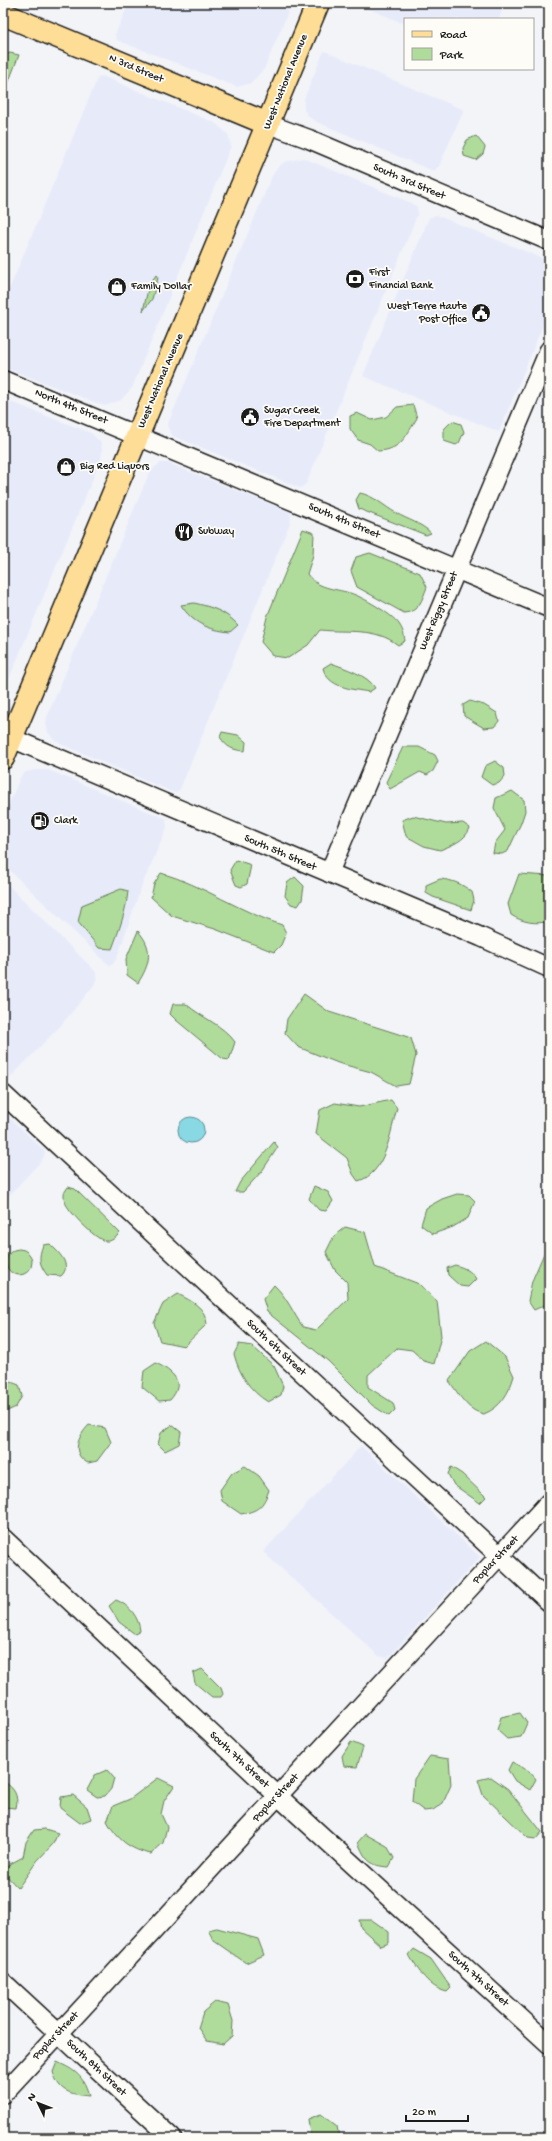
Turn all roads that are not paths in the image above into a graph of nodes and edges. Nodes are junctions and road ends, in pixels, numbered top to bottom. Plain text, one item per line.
1 (318, 3) edge
2 (3, 14) edge
3 (268, 124) junction
4 (549, 241) edge
5 (549, 350) edge
6 (3, 380) edge
7 (138, 435) junction
8 (457, 569) junction
9 (549, 608) edge
10 (7, 748) edge
11 (329, 873) junction
12 (549, 968) edge
13 (3, 1094) edge
14 (549, 1502) edge
15 (3, 1538) edge
16 (499, 1556) junction
17 (549, 1602) edge
18 (278, 1796) junction
19 (3, 1982) edge
20 (59, 2033) junction
21 (549, 2044) edge
22 (3, 2094) edge
23 (172, 2138) edge

1 - 3 main road, West National Avenue
2 - 3 main road, N 3rd Street
3 - 4 street, South 3rd Street
3 - 7 main road, West National Avenue
5 - 8 street, West Riggy Street
6 - 7 street, North 4th Street
7 - 8 street, South 4th Street
7 - 10 main road, West National Avenue
8 - 9 street, South 4th Street
8 - 11 street, West Riggy Street
10 - 11 street, South 5th Street
11 - 12 street, South 5th Street
13 - 16 street, South 6th Street
14 - 16 street, Poplar Street
15 - 18 street, South 7th Street
16 - 17 street, South 6th Street
16 - 18 street, Poplar Street
18 - 20 street, Poplar Street
18 - 21 street, South 7th Street
19 - 20 street, South 8th Street
20 - 22 street, Poplar Street
20 - 23 street, South 8th Street

